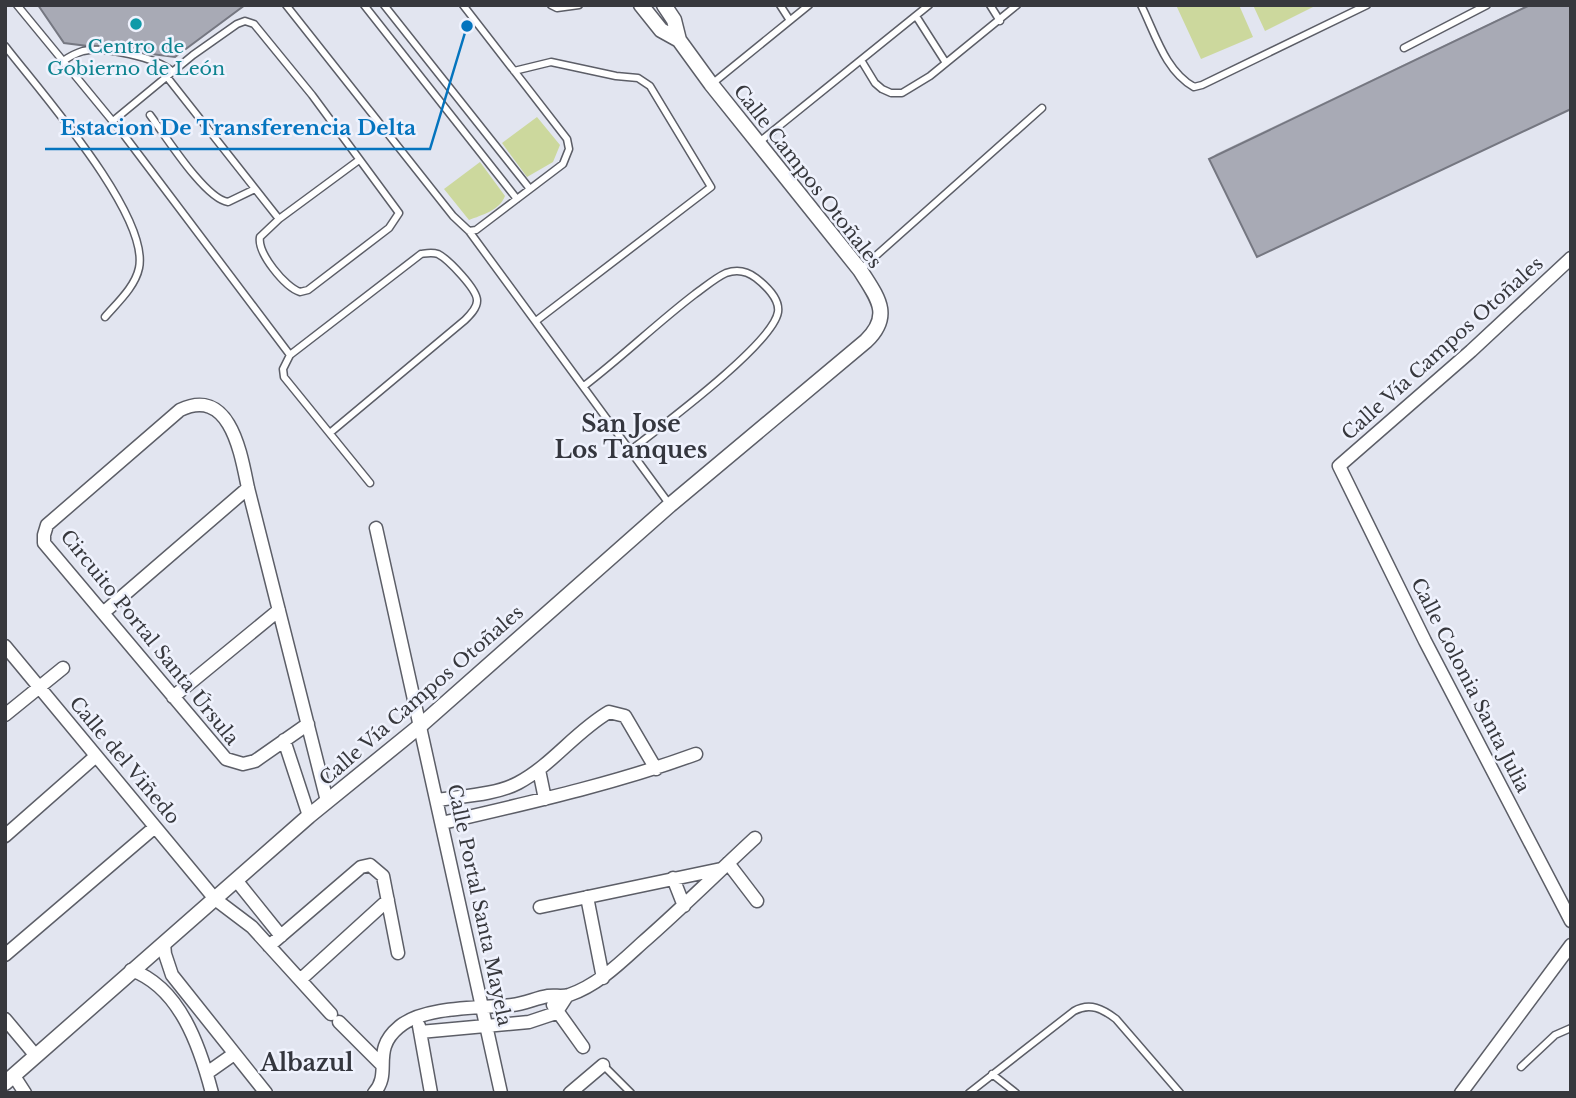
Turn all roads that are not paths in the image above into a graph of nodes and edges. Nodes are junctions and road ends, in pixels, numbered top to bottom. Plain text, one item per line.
1 (17, 5) edge
2 (286, 5) edge
3 (364, 5) edge
4 (384, 5) edge
5 (463, 5) edge
6 (551, 5) edge
7 (579, 5) edge
8 (641, 5) edge
9 (664, 5) edge
10 (780, 5) edge
11 (809, 5) edge
12 (929, 5) edge
13 (990, 5) edge
14 (1017, 5) edge
15 (1141, 5) edge
16 (1367, 5) edge
17 (1487, 5) edge
18 (916, 16) junction
19 (789, 19) junction
20 (1000, 21) junction
21 (678, 40) junction
22 (5, 46) edge
23 (1404, 48) dead end
24 (861, 60) junction
25 (63, 61) junction
26 (946, 63) junction
27 (514, 71) junction
28 (170, 74) junction
29 (711, 84) junction
30 (1042, 108) dead end
31 (150, 115) dead end
32 (113, 121) junction
33 (758, 143) junction
34 (359, 160) junction
35 (255, 188) junction
36 (530, 189) junction
37 (517, 199) junction
38 (279, 219) junction
39 (469, 231) junction
40 (1571, 258) edge
41 (860, 270) junction
42 (105, 317) dead end
43 (536, 321) junction
44 (866, 341) joint
45 (290, 355) junction
46 (584, 386) junction
47 (331, 432) junction
48 (631, 450) junction
49 (1339, 466) joint
50 (370, 483) dead end
51 (248, 488) junction
52 (670, 505) junction
53 (376, 528) dead end
54 (279, 610) junction
55 (103, 613) junction
56 (5, 646) edge
57 (63, 668) dead end
58 (39, 686) junction
59 (173, 697) junction
60 (5, 715) edge
61 (308, 724) junction
62 (421, 725) junction
63 (284, 740) junction
64 (696, 754) dead end
65 (96, 756) junction
66 (656, 769) junction
67 (539, 770) junction
68 (545, 799) junction
69 (437, 800) junction
70 (327, 801) junction
71 (309, 816) junction
72 (442, 823) junction
73 (155, 827) junction
74 (5, 836) edge
75 (755, 838) dead end
76 (724, 866) junction
77 (673, 878) junction
78 (236, 880) junction
79 (587, 897) junction
80 (215, 899) junction
81 (388, 900) junction
82 (757, 901) dead end
83 (684, 906) junction
84 (540, 907) dead end
85 (1571, 921) edge
86 (281, 936) junction
87 (164, 944) junction
88 (1571, 945) edge
89 (269, 946) junction
90 (398, 953) dead end
91 (5, 955) edge
92 (131, 970) junction
93 (603, 978) junction
94 (300, 980) junction
95 (549, 996) junction
96 (567, 996) junction
97 (481, 1006) junction
98 (199, 1007) junction
99 (556, 1013) junction
100 (418, 1016) junction
101 (5, 1019) edge
102 (184, 1019) junction
103 (485, 1025) junction
104 (1571, 1028) edge
105 (420, 1032) junction
106 (583, 1047) dead end
107 (234, 1054) junction
108 (36, 1056) junction
109 (382, 1065) junction
110 (603, 1065) joint
111 (1521, 1067) dead end
112 (207, 1073) junction
113 (992, 1074) junction
114 (9, 1079) edge
115 (24, 1093) edge
116 (212, 1093) edge
117 (266, 1093) edge
118 (374, 1093) edge
119 (431, 1093) edge
120 (502, 1093) edge
121 (570, 1093) edge
122 (631, 1093) edge
123 (969, 1093) edge
124 (1016, 1093) edge
125 (1180, 1093) edge
126 (1461, 1093) edge

1 - 25 lane
2 - 39 lane
3 - 37 lane
4 - 36 lane
5 - 27 lane
6 - 7 lane
8 - 21 street, Calle Campos Otoñales
9 - 21 street, Calle Campos Otoñales
10 - 19 lane
11 - 19 lane
12 - 18 lane
13 - 20 lane
14 - 20 lane
15 - 16 lane
17 - 23 lane
18 - 24 lane
18 - 26 lane
19 - 29 lane
20 - 26 lane
21 - 29 street, Calle Campos Otoñales
22 - 42 lane
24 - 26 lane
24 - 33 lane
25 - 28 lane
25 - 32 lane
27 - 36 lane
27 - 43 lane
28 - 32 lane
28 - 34 lane
28 - 35 lane
29 - 33 street, Calle Campos Otoñales
30 - 41 lane
31 - 35 lane
32 - 45 lane
33 - 41 street, Calle Campos Otoñales
34 - 38 lane
34 - 38 lane
35 - 38 lane
36 - 37 lane
37 - 39 lane
39 - 43 lane
40 - 49 street, Calle Vía Campos Otoñales
41 - 44 street, Calle Campos Otoñales
43 - 46 lane
44 - 52 street, Calle Vía Campos Otoñales
45 - 47 lane
45 - 47 lane
46 - 48 lane
46 - 48 lane
47 - 50 lane
48 - 52 lane
49 - 85 street, Calle Colonia Santa Julia
51 - 54 street, Circuito Portal Santa Úrsula
51 - 55 street
51 - 55 street, Circuito Portal Santa Úrsula
52 - 62 street, Calle Vía Campos Otoñales
53 - 62 street, Calle Portal Santa Mayela
54 - 59 street
54 - 61 street, Circuito Portal Santa Úrsula
55 - 59 street, Circuito Portal Santa Úrsula
56 - 58 street, Calle del Viñedo
57 - 58 street
58 - 60 street
58 - 65 street, Calle del Viñedo
59 - 63 street, Circuito Portal Santa Úrsula
61 - 63 street, Circuito Portal Santa Úrsula
61 - 70 street, Circuito Portal Santa Úrsula
62 - 69 street, Calle Portal Santa Mayela
62 - 70 street, Calle Vía Campos Otoñales
63 - 71 street
64 - 66 street
65 - 73 street, Calle del Viñedo
65 - 74 street
66 - 67 street
66 - 68 street
67 - 68 street
67 - 69 street
68 - 72 street
69 - 72 street, Calle Portal Santa Mayela
70 - 71 street, Calle Vía Campos Otoñales
71 - 78 street, Calle Vía Campos Otoñales
72 - 97 street, Calle Portal Santa Mayela
73 - 80 street, Calle del Viñedo
73 - 91 street
75 - 76 street
76 - 77 street
76 - 82 street
76 - 83 street
77 - 79 street
77 - 83 street
78 - 80 street, Calle Vía Campos Otoñales
78 - 86 street
79 - 84 street
79 - 93 street
80 - 87 street, Calle Vía Campos Otoñales
80 - 89 street, Calle del Viñedo
81 - 86 street
81 - 90 street
81 - 94 street
83 - 93 street
86 - 89 street
87 - 92 street, Calle Vía Campos Otoñales
87 - 98 street
88 - 126 street
89 - 94 street, Calle del Viñedo
92 - 102 street
92 - 108 street, Calle Vía Campos Otoñales
93 - 96 street
94 - 109 street, Calle del Viñedo
95 - 96 street
95 - 97 street
95 - 99 street
96 - 99 street
97 - 100 street
97 - 103 street, Calle Portal Santa Mayela
98 - 102 street
98 - 107 street
99 - 103 street
99 - 106 street
100 - 105 street
100 - 109 street
101 - 108 street
102 - 112 street
103 - 105 street
103 - 120 street, Calle Portal Santa Mayela
104 - 111 lane
105 - 119 street
107 - 112 street
107 - 117 street
108 - 114 street, Calle Vía Campos Otoñales
109 - 118 street
110 - 121 street
110 - 122 lane
112 - 116 street
113 - 123 lane
113 - 124 lane
113 - 125 lane
114 - 115 street

